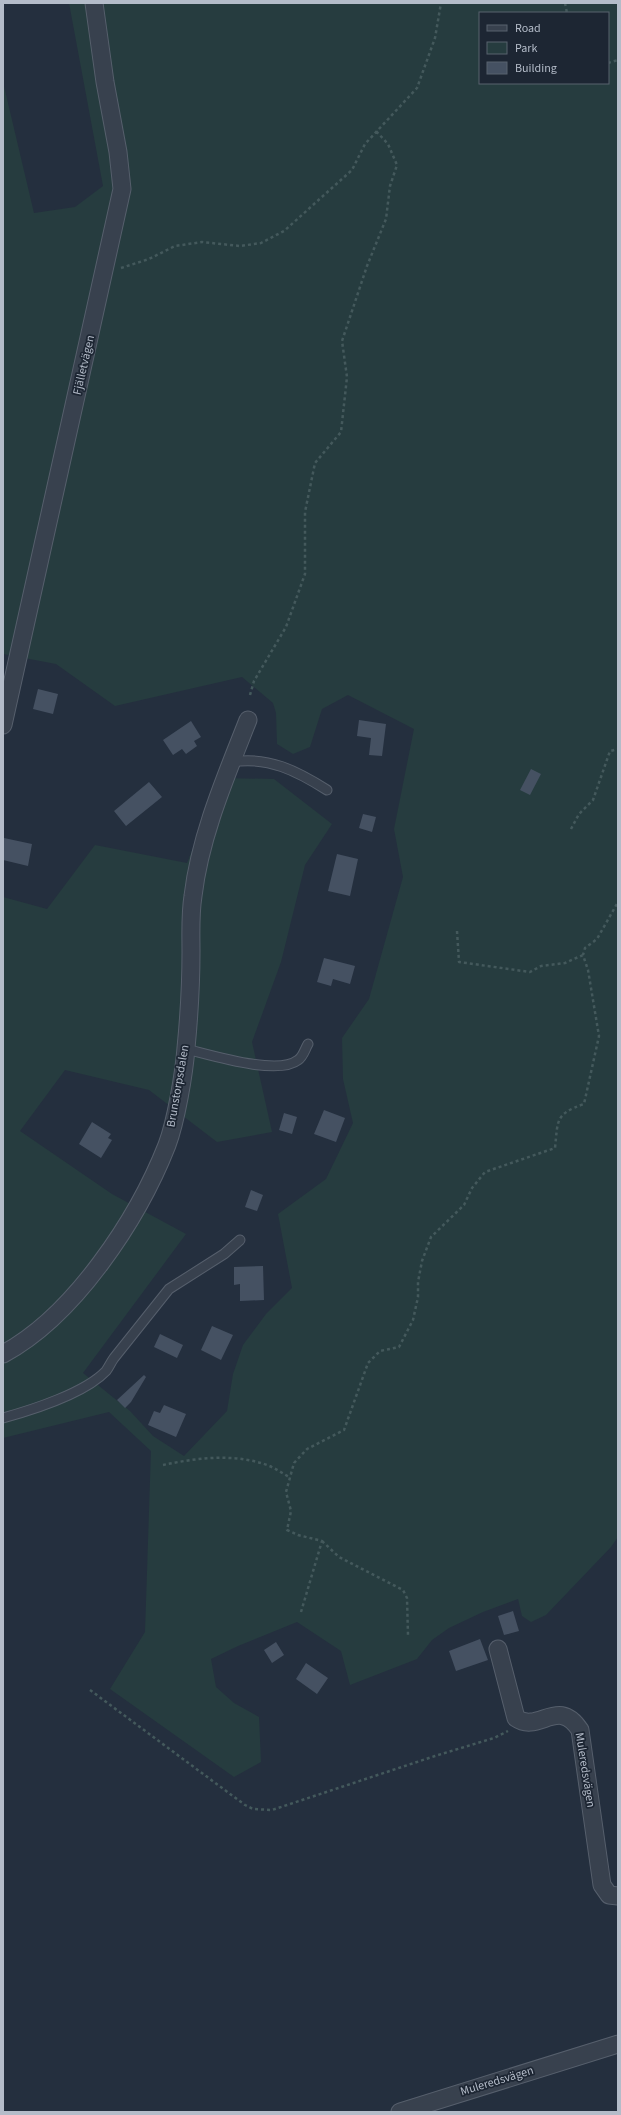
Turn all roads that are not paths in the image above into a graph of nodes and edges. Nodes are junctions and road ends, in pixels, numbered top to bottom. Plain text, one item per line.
1 (94, 3) edge
2 (248, 720) dead end
3 (3, 725) edge
4 (232, 762) junction
5 (327, 790) dead end
6 (308, 1044) dead end
7 (186, 1049) junction
8 (240, 1240) dead end
9 (3, 1354) edge
10 (3, 1418) edge
11 (498, 1649) dead end
12 (618, 1896) edge
13 (618, 2044) edge
14 (400, 2112) edge

1 - 3 street, Fjälletvägen
2 - 4 street, Brunstorpsdalen
4 - 5 lane
4 - 7 street, Brunstorpsdalen
6 - 7 lane
7 - 9 street, Brunstorpsdalen
8 - 10 lane
11 - 12 street, Muleredsvägen
13 - 14 street, Muleredsvägen

